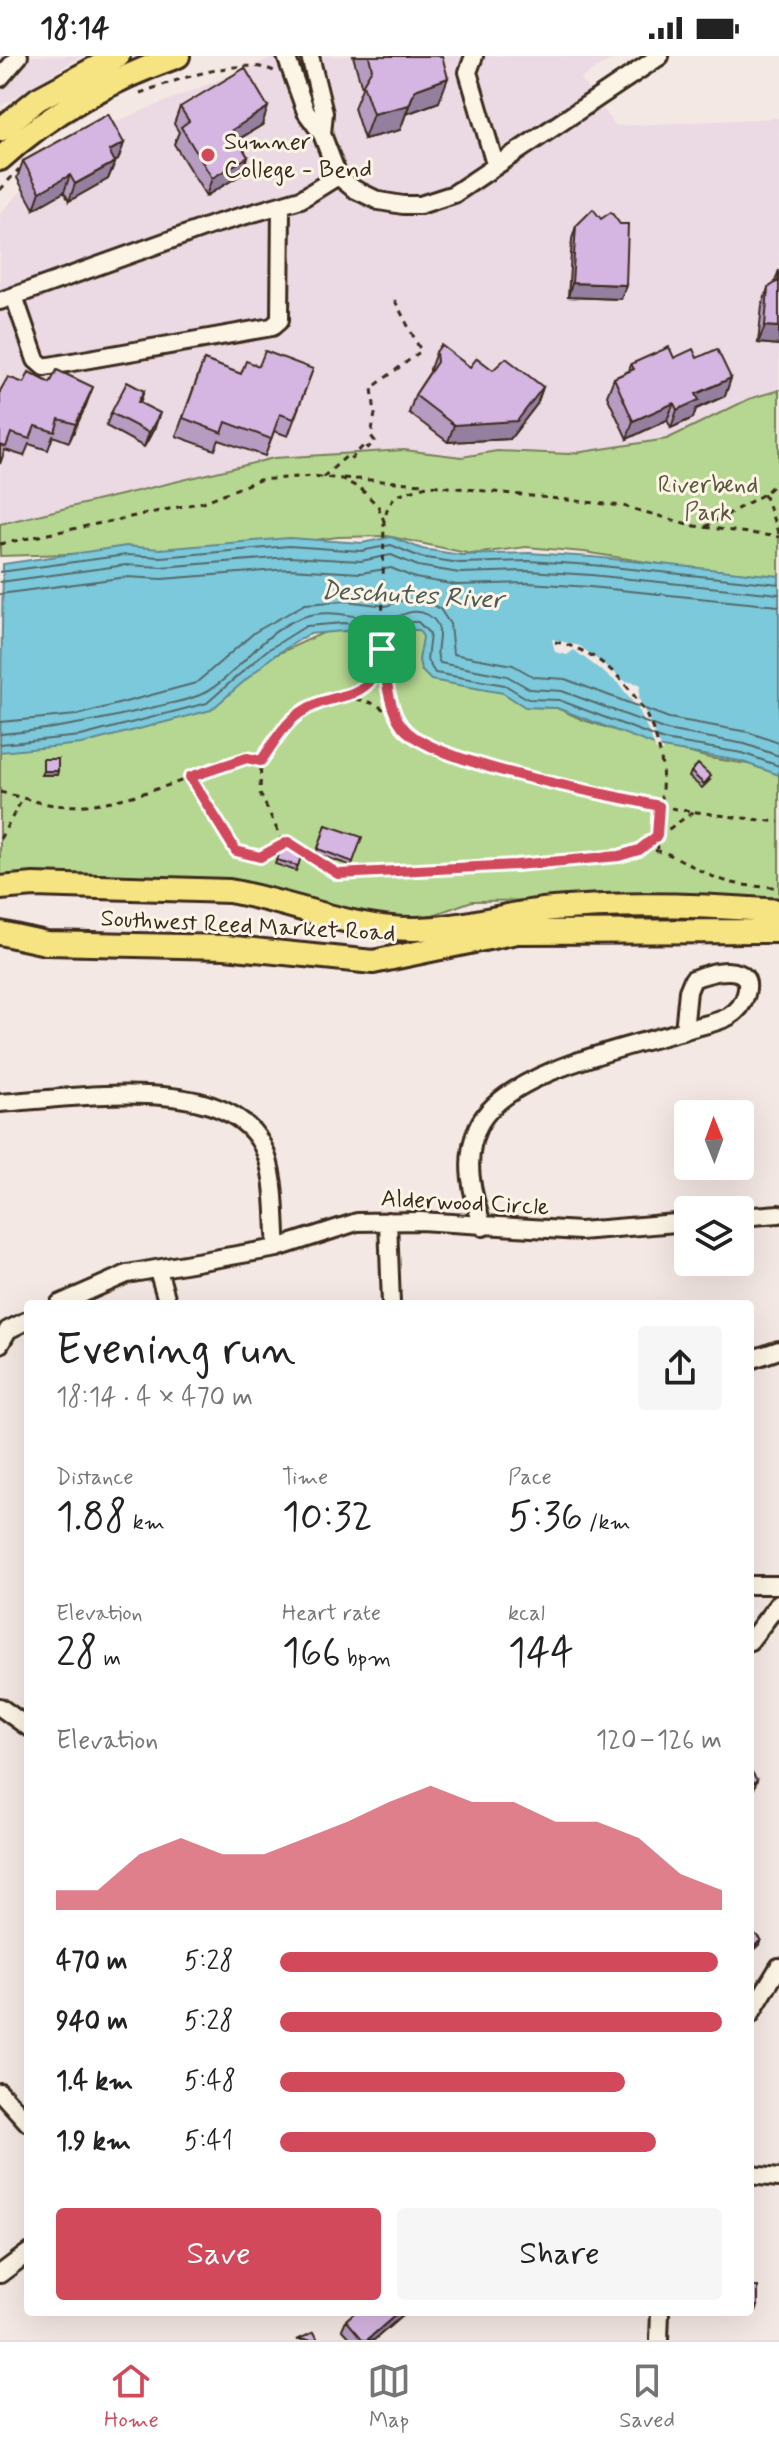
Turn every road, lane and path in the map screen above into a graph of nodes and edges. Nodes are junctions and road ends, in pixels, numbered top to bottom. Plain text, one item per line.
1 (19, 56) edge
2 (118, 56) edge
3 (178, 56) edge
4 (286, 56) edge
5 (310, 56) edge
6 (474, 56) edge
7 (660, 56) edge
8 (231, 59) dead end
9 (259, 60) dead end
10 (0, 78) edge
11 (280, 82) dead end
12 (131, 97) dead end
13 (0, 130) edge
14 (322, 134) junction
15 (10, 164) edge
16 (495, 164) junction
17 (338, 176) junction
18 (0, 190) edge
19 (281, 206) junction
20 (393, 297) dead end
21 (7, 298) edge
22 (323, 477) junction
23 (779, 480) edge
24 (430, 485) junction
25 (764, 494) junction
26 (384, 521) junction
27 (704, 527) junction
28 (779, 536) edge
29 (0, 544) edge
30 (555, 642) dead end
31 (382, 649) junction
32 (336, 699) junction
33 (402, 727) junction
34 (261, 761) junction
35 (190, 777) junction
36 (0, 792) edge
37 (23, 798) junction
38 (659, 806) junction
39 (693, 812) junction
40 (779, 822) edge
41 (657, 836) junction
42 (0, 839) edge
43 (288, 842) junction
44 (658, 849) junction
45 (639, 850) junction
46 (779, 887) edge
47 (0, 888) edge
48 (779, 911) edge
49 (779, 931) edge
50 (0, 933) edge
51 (684, 1031) junction
52 (0, 1103) edge
53 (779, 1214) edge
54 (754, 1216) edge
55 (388, 1221) junction
56 (674, 1223) edge
57 (483, 1227) junction
58 (277, 1248) junction
59 (158, 1270) junction
60 (68, 1300) edge
61 (167, 1300) edge
62 (391, 1300) edge
63 (24, 1322) edge
64 (0, 1344) edge
65 (779, 1350) edge
66 (754, 1359) edge
67 (754, 1585) edge
68 (779, 1585) edge
69 (779, 1603) edge
70 (754, 1636) edge
71 (0, 1707) edge
72 (24, 1724) edge
73 (779, 1967) edge
74 (754, 2008) edge
75 (0, 2092) edge
76 (24, 2119) edge
77 (754, 2175) edge
78 (779, 2178) edge
79 (24, 2256) edge
80 (0, 2274) edge
81 (660, 2316) edge
82 (659, 2340) edge

1 - 10 street
2 - 13 main road
3 - 15 main road
4 - 14 street
5 - 14 street
6 - 16 street
7 - 16 street
8 - 12 path
9 - 11 path
14 - 17 street
15 - 18 path
16 - 17 street
17 - 19 street
19 - 21 street
19 - 21 street
20 - 22 path
22 - 24 path
22 - 26 path
22 - 29 path
23 - 25 path
24 - 26 path
24 - 27 path
25 - 27 path
25 - 28 path
26 - 31 path
27 - 28 path
30 - 38 path
31 - 32 path
31 - 33 path
32 - 33 path
32 - 34 path
33 - 38 path
34 - 35 path
34 - 43 path
35 - 37 path
35 - 43 path
36 - 37 path
37 - 42 path
38 - 39 path
38 - 41 path
39 - 40 path
39 - 41 path
41 - 44 path
41 - 45 path
43 - 45 path
44 - 45 path
44 - 46 path
47 - 48 main road, Southwest Reed Market Road
49 - 50 main road, Southwest Reed Market Road
51 - 51 street
51 - 57 street
52 - 58 street
53 - 54 street
55 - 57 street, Alderwood Circle
55 - 58 street, Alderwood Circle
55 - 62 street
56 - 57 street, Alderwood Circle
58 - 59 street, Alderwood Circle
59 - 60 street, Alderwood Circle
59 - 61 street
63 - 64 street
65 - 66 street
67 - 68 street
69 - 70 street
71 - 72 street
73 - 74 street
75 - 76 street
77 - 78 street
79 - 80 street
81 - 82 street

